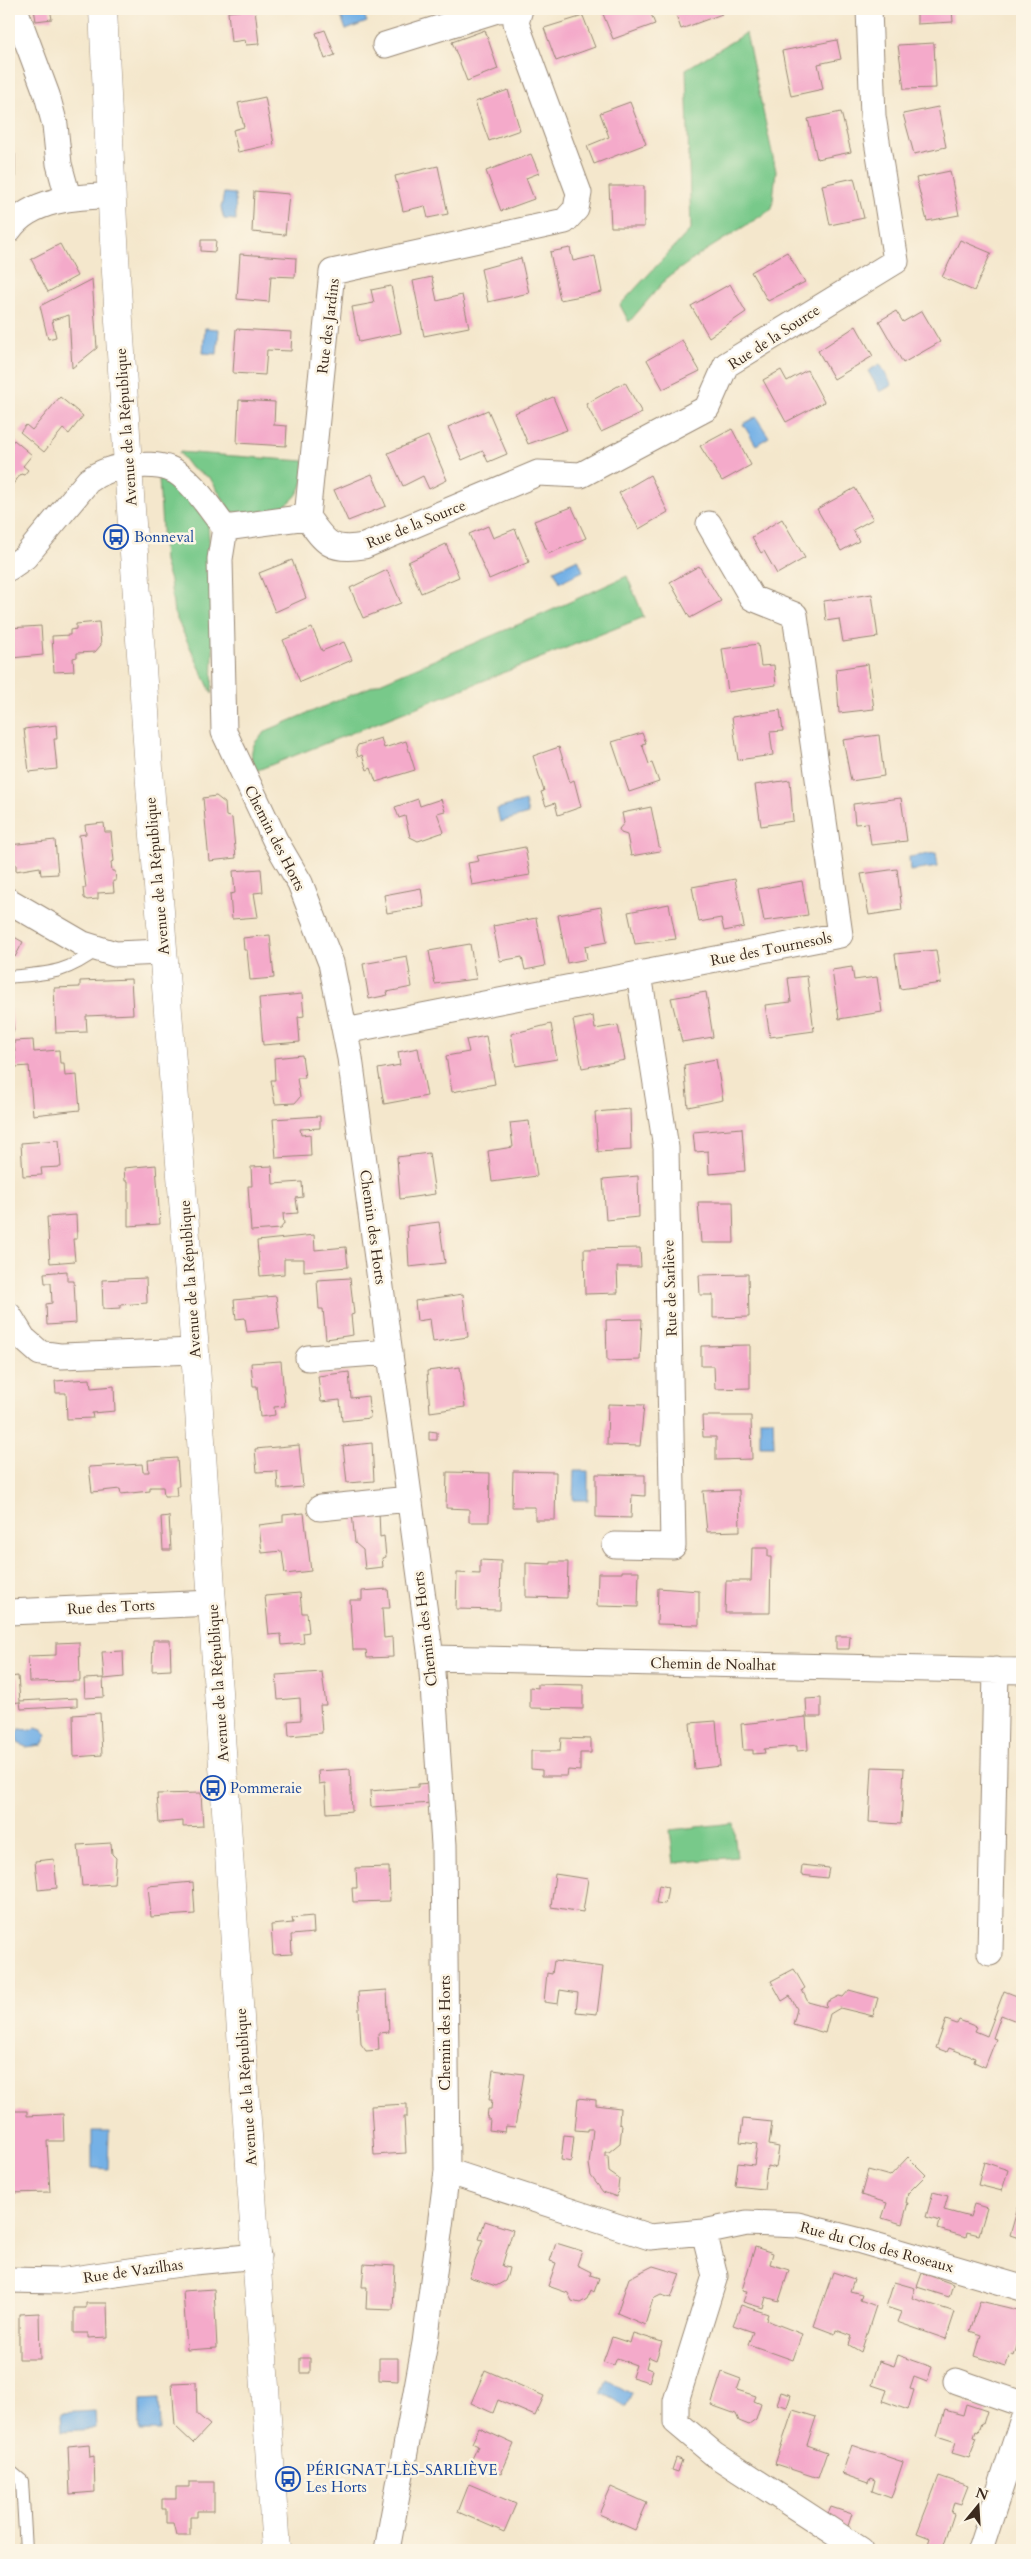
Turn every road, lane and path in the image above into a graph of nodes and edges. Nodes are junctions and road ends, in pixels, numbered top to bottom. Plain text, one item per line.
1 (15, 9) edge
2 (103, 9) edge
3 (515, 9) edge
4 (520, 9) edge
5 (869, 9) edge
6 (385, 45) dead end
7 (112, 196) junction
8 (68, 197) junction
9 (9, 230) edge
10 (128, 466) junction
11 (307, 517) junction
12 (710, 524) dead end
13 (225, 528) junction
14 (9, 568) edge
15 (9, 901) edge
16 (98, 949) junction
17 (163, 952) junction
18 (639, 974) junction
19 (9, 977) edge
20 (345, 1031) junction
21 (9, 1314) edge
22 (195, 1351) junction
23 (390, 1352) junction
24 (308, 1358) dead end
25 (409, 1498) junction
26 (320, 1508) dead end
27 (616, 1545) dead end
28 (213, 1603) junction
29 (9, 1612) edge
30 (430, 1658) junction
31 (996, 1670) junction
32 (1022, 1671) edge
33 (990, 1953) dead end
34 (447, 2170) junction
35 (704, 2232) junction
36 (258, 2256) junction
37 (9, 2280) edge
38 (1022, 2288) edge
39 (956, 2382) dead end
40 (1022, 2404) edge
41 (1022, 2422) edge
42 (9, 2470) edge
43 (26, 2550) edge
44 (276, 2550) edge
45 (387, 2550) edge
46 (861, 2550) edge
47 (980, 2550) edge

1 - 8 street
2 - 7 street, Avenue de la République
3 - 6 street
4 - 11 street, Rue des Jardins
5 - 11 street, Rue de la Source
7 - 8 street
7 - 10 street, Avenue de la République
8 - 9 street
10 - 13 street
10 - 14 street
10 - 17 street, Avenue de la République
11 - 13 street
12 - 18 street, Rue des Tournesols
13 - 20 street, Chemin des Horts
15 - 16 street
16 - 17 street
16 - 19 lane
17 - 22 street, Avenue de la République
18 - 20 street, Rue des Tournesols
18 - 27 street, Rue de Sarliève
20 - 23 street, Chemin des Horts
21 - 22 street
22 - 28 street, Avenue de la République
23 - 24 street
23 - 25 street, Chemin des Horts
25 - 26 street
25 - 30 street, Chemin des Horts
28 - 29 street, Rue des Torts
28 - 36 street, Avenue de la République
30 - 31 street, Chemin de Noalhat
30 - 34 street, Chemin des Horts
31 - 32 street, Chemin de Noalhat
31 - 33 street
34 - 35 street, Rue du Clos des Roseaux
34 - 45 street, Chemin des Horts
35 - 38 street, Rue du Clos des Roseaux
35 - 46 street
36 - 37 street, Rue de Vazilhas
36 - 44 street, Avenue de la République
39 - 40 street
41 - 47 street
42 - 43 lane

